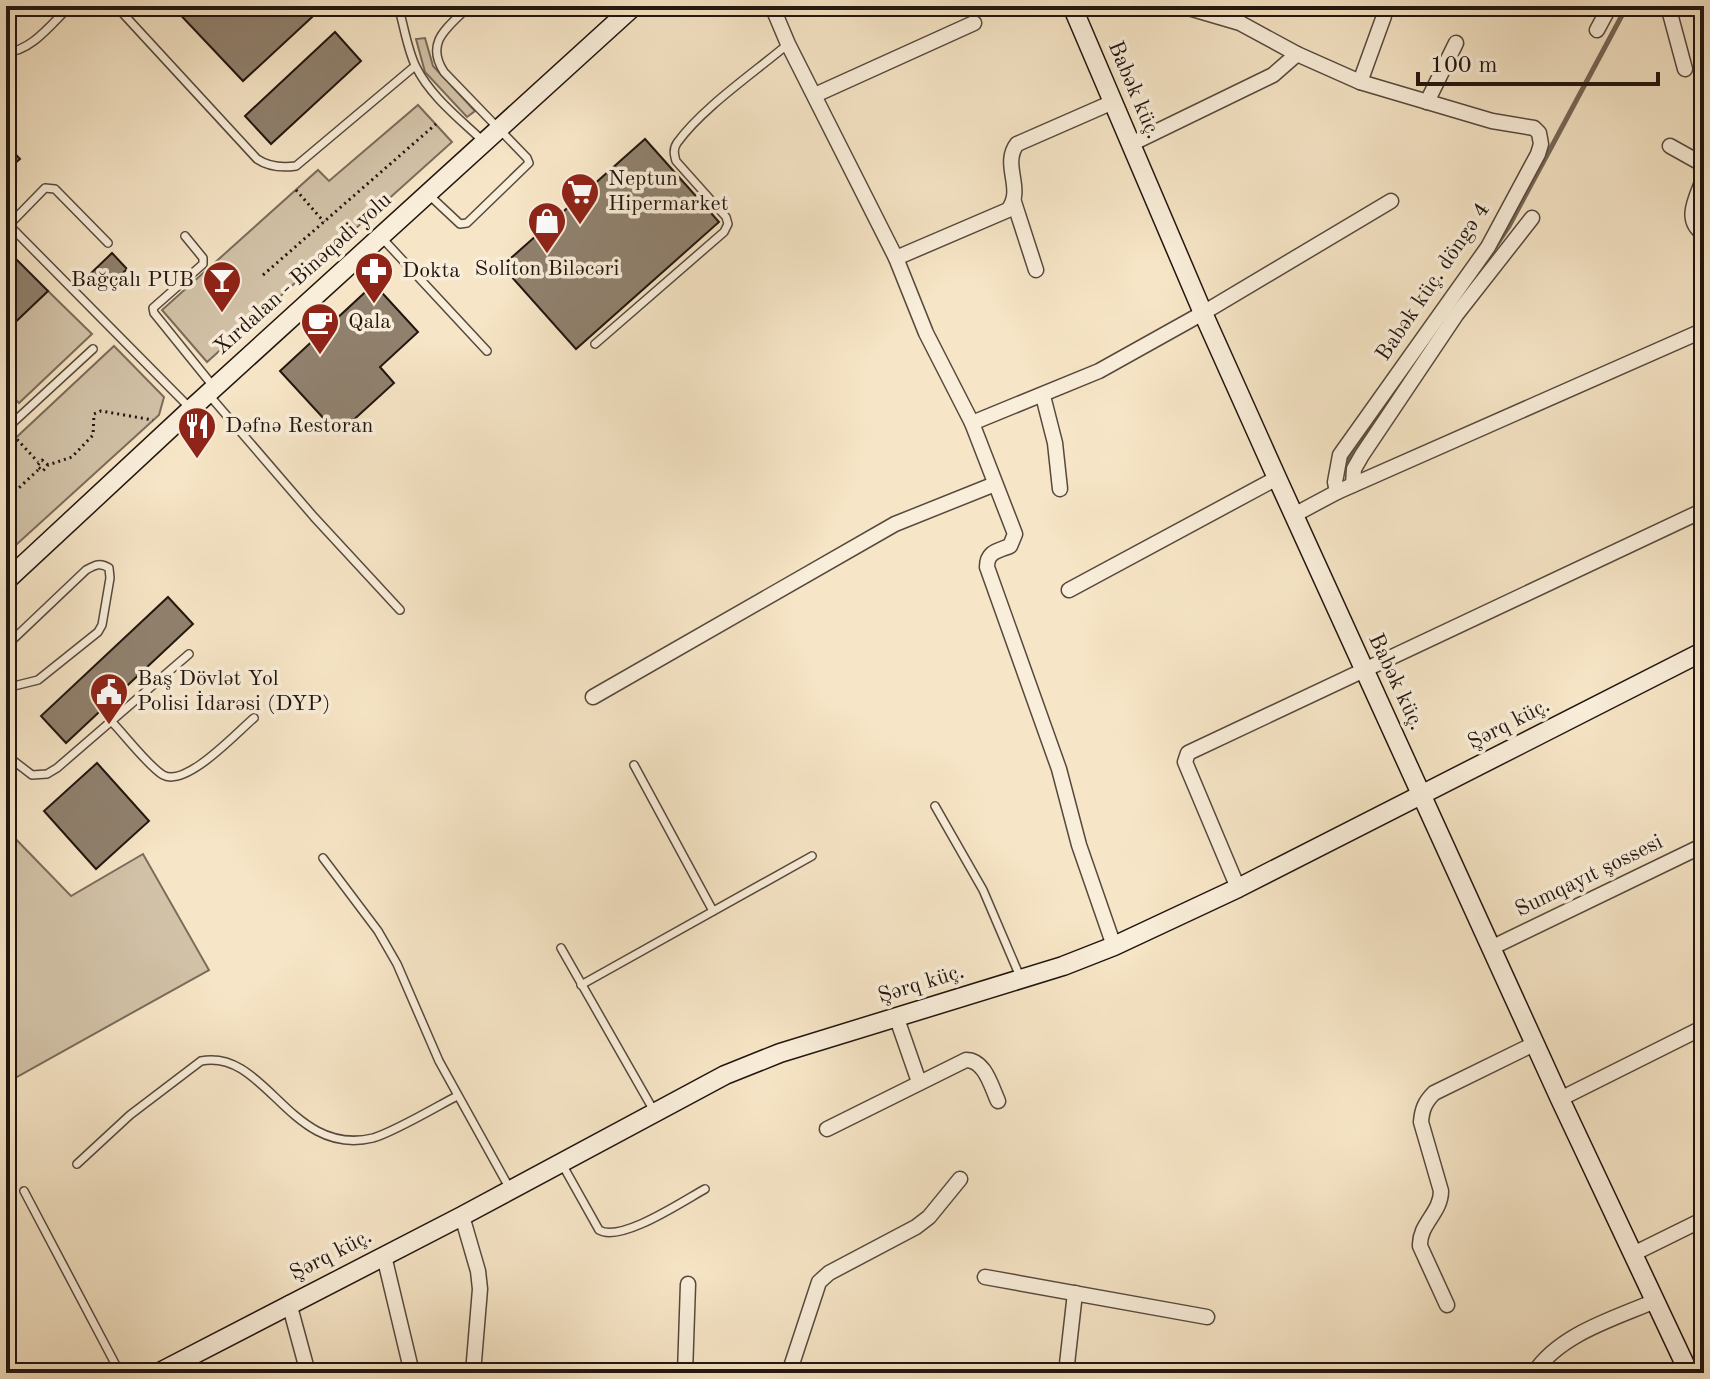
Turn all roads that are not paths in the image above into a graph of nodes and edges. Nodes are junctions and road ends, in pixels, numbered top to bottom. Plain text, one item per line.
1 (70, 6) edge
2 (116, 6) edge
3 (398, 6) edge
4 (469, 6) edge
5 (634, 6) edge
6 (772, 6) edge
7 (1072, 6) edge
8 (1182, 6) edge
9 (1610, 6) edge
10 (1668, 6) edge
11 (1220, 10) edge
12 (1384, 16) dead end
13 (974, 23) dead end
14 (1597, 30) dead end
15 (1456, 43) dead end
16 (788, 44) junction
17 (6, 52) edge
18 (1297, 54) junction
19 (415, 66) junction
20 (1685, 69) dead end
21 (1360, 82) junction
22 (815, 95) junction
23 (1113, 102) junction
24 (1427, 102) junction
25 (499, 127) junction
26 (484, 142) junction
27 (1131, 144) junction
28 (1670, 146) dead end
29 (1704, 165) edge
30 (1704, 177) edge
31 (427, 193) junction
32 (1391, 201) dead end
33 (1014, 202) junction
34 (1532, 218) dead end
35 (7, 225) edge
36 (1704, 234) edge
37 (185, 236) dead end
38 (380, 236) junction
39 (108, 243) dead end
40 (896, 258) junction
41 (1036, 270) dead end
42 (1203, 313) junction
43 (1704, 330) edge
44 (595, 344) dead end
45 (93, 349) dead end
46 (487, 351) dead end
47 (211, 391) junction
48 (1043, 396) junction
49 (191, 409) junction
50 (972, 423) junction
51 (6, 428) edge
52 (1277, 478) junction
53 (995, 484) junction
54 (1353, 485) junction
55 (1060, 489) dead end
56 (1337, 492) junction
57 (1704, 510) edge
58 (1294, 515) junction
59 (6, 581) edge
60 (1069, 590) dead end
61 (400, 610) dead end
62 (6, 646) edge
63 (1704, 651) edge
64 (189, 654) dead end
65 (1364, 670) junction
66 (6, 688) edge
67 (593, 697) dead end
68 (254, 718) dead end
69 (111, 721) junction
70 (6, 755) edge
71 (634, 765) dead end
72 (1422, 795) junction
73 (935, 806) dead end
74 (1704, 845) edge
75 (812, 856) dead end
76 (323, 858) dead end
77 (1238, 888) junction
78 (713, 911) junction
79 (1114, 946) junction
80 (1493, 947) junction
81 (561, 948) dead end
82 (1021, 979) junction
83 (581, 985) junction
84 (896, 1016) junction
85 (1704, 1027) edge
86 (1536, 1043) junction
87 (919, 1082) junction
88 (457, 1096) junction
89 (1560, 1099) junction
90 (998, 1101) dead end
91 (654, 1111) junction
92 (827, 1129) dead end
93 (561, 1162) junction
94 (77, 1164) dead end
95 (960, 1179) dead end
96 (510, 1189) junction
97 (705, 1189) dead end
98 (24, 1191) dead end
99 (462, 1216) junction
100 (1704, 1219) edge
101 (1633, 1254) junction
102 (384, 1256) junction
103 (985, 1277) dead end
104 (688, 1284) dead end
105 (1075, 1293) junction
106 (1655, 1301) junction
107 (289, 1303) junction
108 (1447, 1305) dead end
109 (1207, 1317) dead end
110 (120, 1373) edge
111 (158, 1373) edge
112 (308, 1373) edge
113 (412, 1373) edge
114 (473, 1373) edge
115 (685, 1373) edge
116 (789, 1373) edge
117 (1066, 1373) edge
118 (1534, 1373) edge
119 (1689, 1373) edge

1 - 17 lane
2 - 19 lane
3 - 19 lane
4 - 25 lane
5 - 25 main road, Xırdalan - Binəqədi yolu
6 - 16 street
7 - 23 main road, Babək küç.
8 - 11 street, Babək küç. döngə 4
9 - 14 street
10 - 20 street
11 - 18 street, Babək küç. döngə 4
12 - 21 street
13 - 22 street
15 - 24 street
16 - 22 street
16 - 44 lane
18 - 21 street, Babək küç. döngə 4
18 - 27 street
19 - 26 lane
21 - 24 street, Babək küç. döngə 4
22 - 40 street
23 - 27 main road, Babək küç.
23 - 33 street
24 - 56 street, Babək küç. döngə 4
25 - 26 main road, Xırdalan - Binəqədi yolu
25 - 31 lane
26 - 31 main road, Xırdalan - Binəqədi yolu
27 - 42 main road, Babək küç.
28 - 29 street
30 - 36 street
31 - 38 main road, Xırdalan - Binəqədi yolu
32 - 42 street
33 - 40 street
33 - 41 street
34 - 54 street
35 - 39 lane
35 - 49 lane
37 - 47 lane
38 - 46 lane
38 - 47 main road, Xırdalan - Binəqədi yolu
40 - 50 street
42 - 48 street
42 - 52 main road, Babək küç.
43 - 54 street
45 - 51 lane
47 - 49 main road, Xırdalan - Binəqədi yolu
47 - 61 lane
48 - 50 street
48 - 55 street
49 - 59 main road, Xırdalan - Binəqədi yolu
50 - 53 street
52 - 58 main road, Babək küç.
52 - 60 street
53 - 67 street
53 - 79 street
54 - 56 street
56 - 58 street
57 - 65 street
58 - 65 main road, Babək küç.
62 - 66 lane
63 - 72 main road, Şərq küç.
64 - 69 lane
65 - 72 main road, Babək küç.
65 - 77 street
68 - 69 lane
69 - 70 lane
71 - 78 lane
72 - 77 main road, Şərq küç.
72 - 80 main road, Babək küç.
73 - 82 lane
74 - 80 street, Sumqayıt şossesi
75 - 78 lane
76 - 88 lane
77 - 79 main road, Şərq küç.
78 - 83 lane
79 - 82 main road, Şərq küç.
80 - 86 main road, Babək küç.
81 - 83 lane
82 - 84 main road, Şərq küç.
83 - 91 lane
84 - 87 street
84 - 91 main road, Şərq küç.
85 - 89 street
86 - 89 main road, Babək küç.
86 - 108 street
87 - 90 street
87 - 92 street
88 - 94 lane
88 - 96 lane
89 - 101 main road, Babək küç.
91 - 93 main road, Şərq küç.
93 - 96 main road, Şərq küç.
93 - 97 lane
95 - 116 street
96 - 99 main road, Şərq küç.
98 - 110 lane
99 - 102 main road, Şərq küç.
99 - 114 street
100 - 101 street
101 - 106 main road, Babək küç.
102 - 107 main road, Şərq küç.
102 - 113 street
103 - 105 street
104 - 115 street
105 - 109 street
105 - 117 street
106 - 118 street
106 - 119 main road, Babək küç.
107 - 111 main road, Şərq küç.
107 - 112 street

